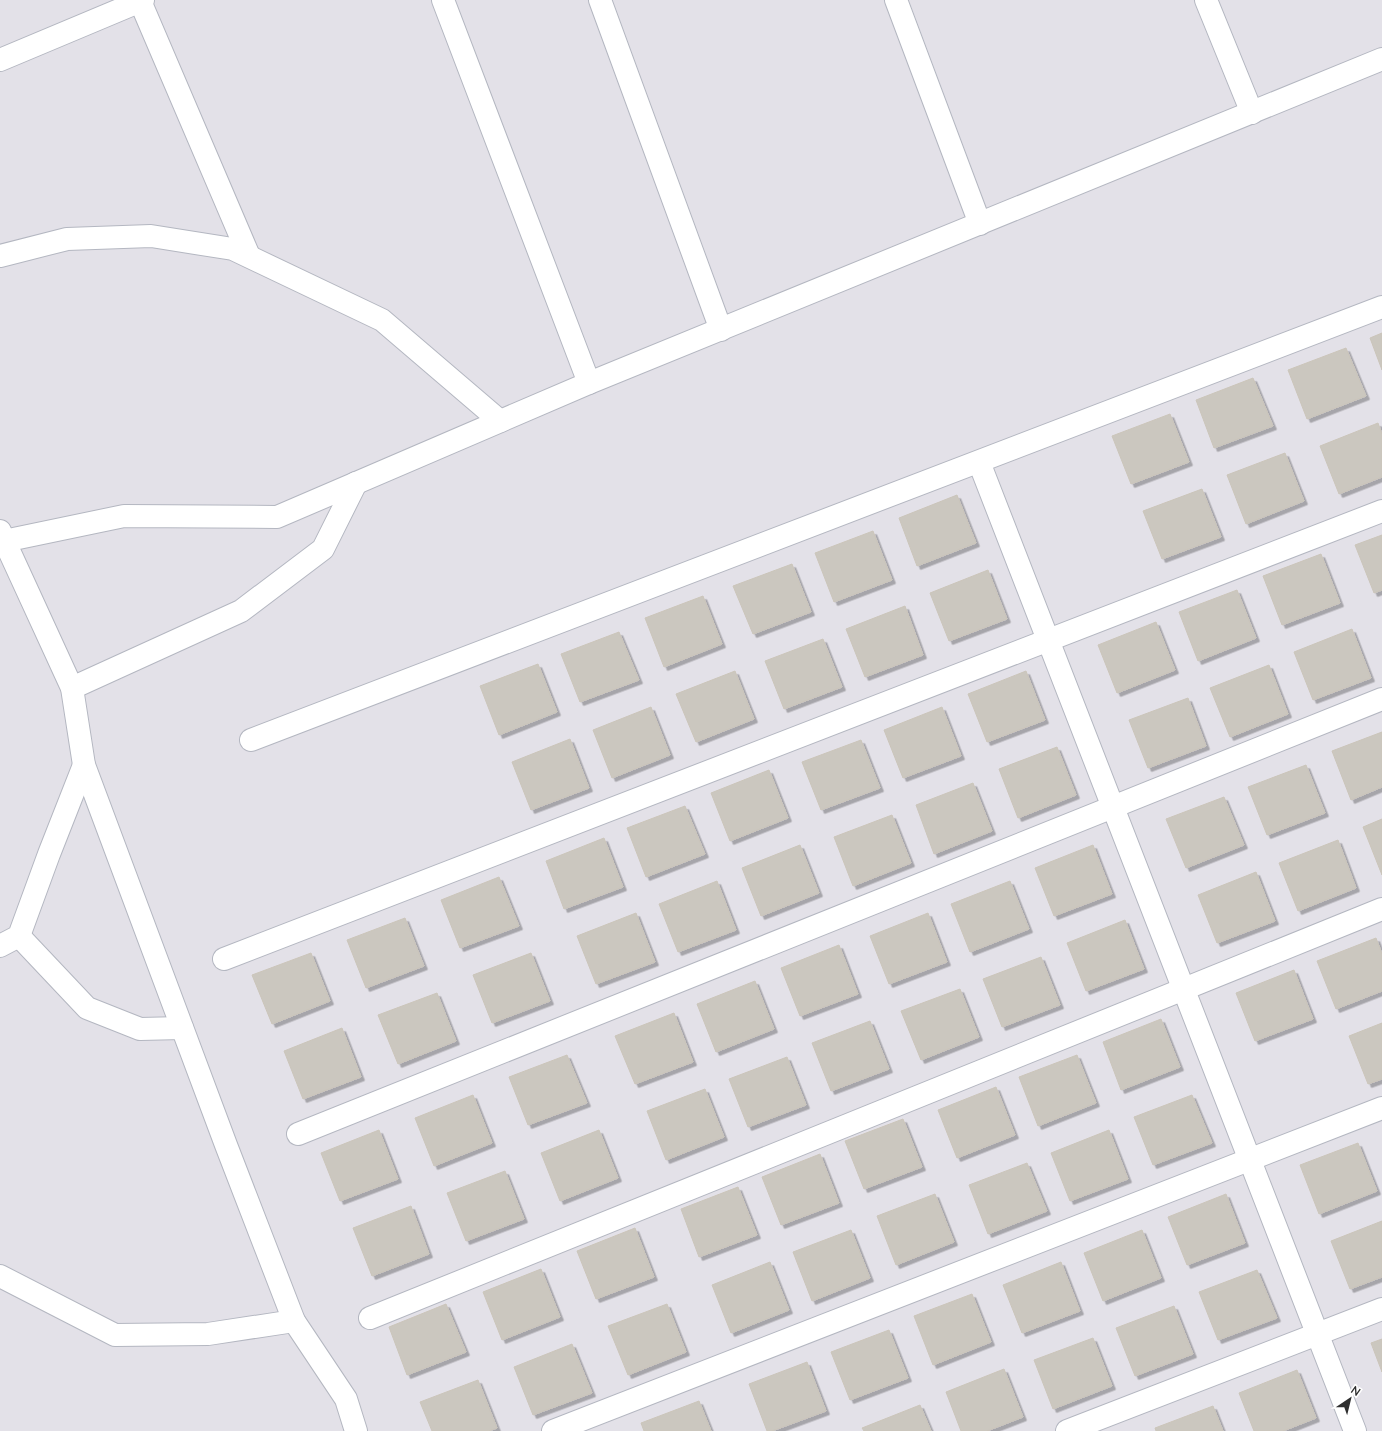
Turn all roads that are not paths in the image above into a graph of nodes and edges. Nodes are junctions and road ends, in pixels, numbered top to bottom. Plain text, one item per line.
1 (443, 0) edge
2 (600, 0) edge
3 (896, 0) edge
4 (1206, 0) edge
5 (141, 1) edge
6 (0, 60) edge
7 (1382, 60) edge
8 (1252, 113) junction
9 (980, 224) junction
10 (0, 256) edge
11 (249, 256) junction
12 (1382, 307) edge
13 (721, 330) junction
14 (589, 383) junction
15 (500, 421) junction
16 (979, 462) junction
17 (356, 483) junction
18 (1382, 511) edge
19 (1, 538) edge
20 (1048, 640) junction
21 (72, 688) junction
22 (1382, 699) edge
23 (252, 740) dead end
24 (84, 765) junction
25 (1113, 807) junction
26 (1382, 910) edge
27 (19, 936) junction
28 (0, 946) edge
29 (224, 959) dead end
30 (1184, 989) junction
31 (182, 1028) junction
32 (1382, 1108) edge
33 (298, 1134) dead end
34 (1250, 1160) junction
35 (0, 1276) edge
36 (1382, 1309) edge
37 (370, 1318) dead end
38 (294, 1321) junction
39 (1317, 1334) junction
40 (356, 1431) edge
41 (553, 1431) edge
42 (1067, 1431) edge
43 (1355, 1431) edge

1 - 14 street
2 - 13 street
3 - 9 street
4 - 8 street
5 - 6 street
5 - 11 street
7 - 8 street
8 - 9 street
9 - 13 street
10 - 11 street
11 - 15 street
12 - 16 street
13 - 14 street
14 - 15 street
15 - 17 street
16 - 20 street
16 - 23 street
17 - 19 street
17 - 21 street
18 - 20 street
19 - 21 street
20 - 25 street
20 - 29 street
21 - 24 street
22 - 25 street
24 - 27 street
24 - 31 street
25 - 30 street
25 - 33 street
26 - 30 street
27 - 28 street
27 - 31 street
30 - 34 street
30 - 37 street
31 - 38 street
32 - 34 street
34 - 39 street
34 - 41 street
35 - 38 street
36 - 39 street
38 - 40 street
39 - 42 street
39 - 43 street

